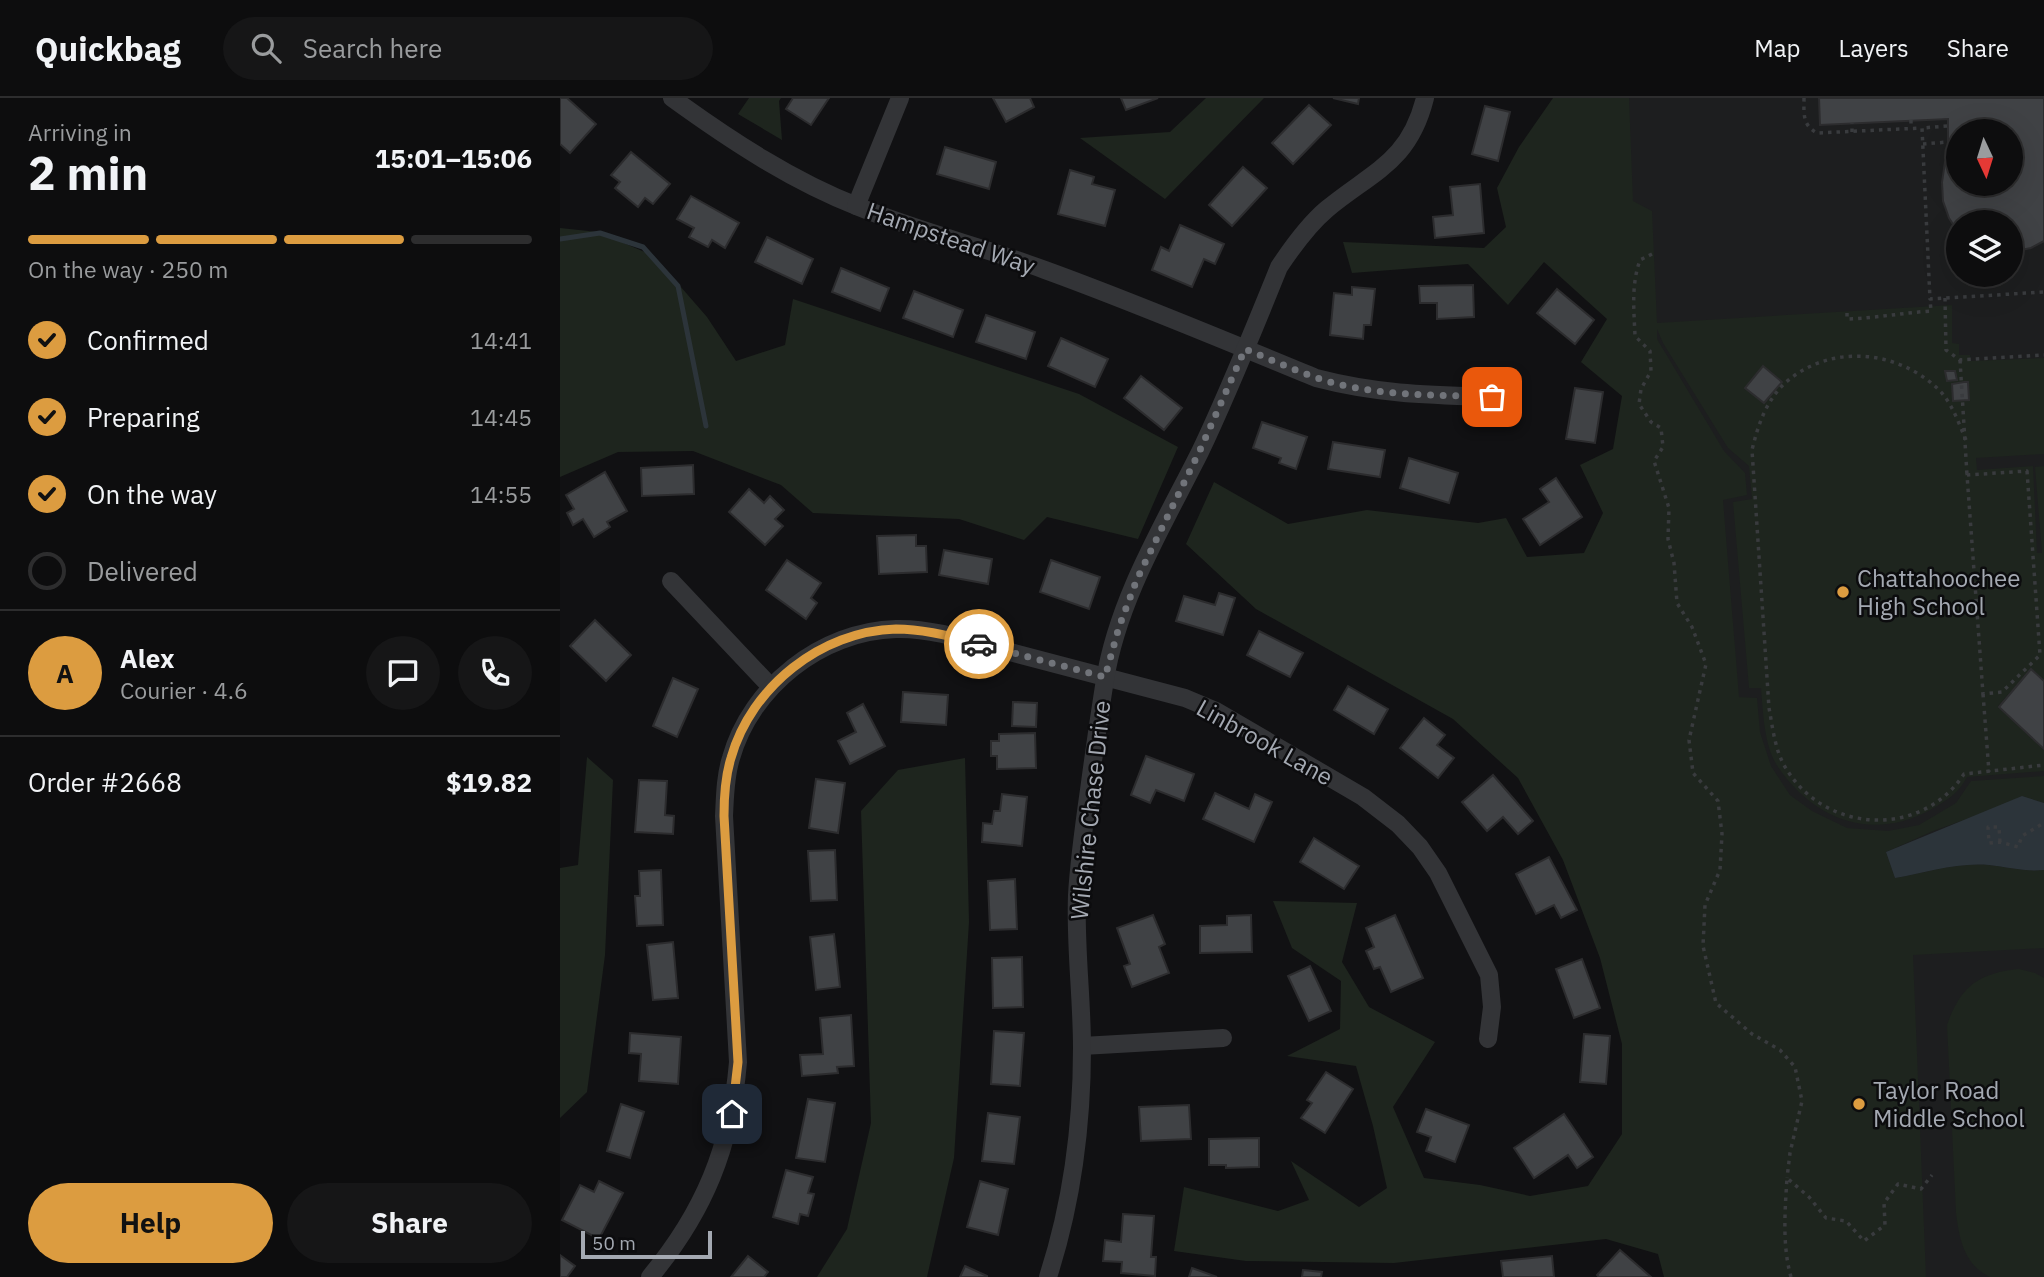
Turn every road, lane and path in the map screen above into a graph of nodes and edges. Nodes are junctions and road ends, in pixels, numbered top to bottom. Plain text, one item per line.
1 (672, 98) edge
2 (900, 98) edge
3 (1425, 98) edge
4 (1804, 98) edge
5 (1911, 120) dead end
6 (1852, 123) dead end
7 (1946, 126) edge
8 (1911, 128) junction
9 (1922, 128) junction
10 (1852, 132) junction
11 (1946, 142) edge
12 (1923, 144) junction
13 (856, 206) junction
14 (1652, 254) dead end
15 (2044, 292) edge
16 (1945, 298) junction
17 (1930, 299) junction
18 (1847, 313) dead end
19 (1245, 349) junction
20 (2044, 355) edge
21 (1960, 360) junction
22 (1492, 397) dead end
23 (1966, 440) junction
24 (1967, 475) junction
25 (671, 580) dead end
26 (1105, 677) junction
27 (771, 687) junction
28 (1983, 694) junction
29 (2044, 765) edge
30 (1989, 772) junction
31 (2044, 824) edge
32 (2000, 842) junction
33 (1223, 1038) dead end
34 (1488, 1040) dead end
35 (1082, 1046) junction
36 (1931, 1175) dead end
37 (1787, 1178) junction
38 (650, 1277) edge
39 (1048, 1277) edge
40 (1791, 1277) edge

1 - 13 street, Hampstead Way
2 - 13 street
3 - 19 street, Wilshire Chase Drive
4 - 10 path
5 - 8 path
6 - 10 path
7 - 9 path
8 - 9 path
8 - 10 path
9 - 12 path
11 - 12 path
12 - 17 path
13 - 19 street, Hampstead Way
14 - 37 path
15 - 16 path
16 - 17 path
16 - 21 path
17 - 18 path
19 - 22 street, Hampstead Way
19 - 26 street, Wilshire Chase Drive
20 - 21 path
21 - 23 path
23 - 24 path
23 - 30 path
24 - 28 path
24 - 28 path
25 - 27 street
26 - 27 street, Linbrook Lane
26 - 34 street, Linbrook Lane
26 - 35 street, Wilshire Chase Drive
27 - 38 street, Linbrook Lane
28 - 30 path
29 - 30 path
31 - 32 path
32 - 32 path
33 - 35 street
35 - 39 street, Wilshire Chase Drive
36 - 37 path
37 - 40 path

